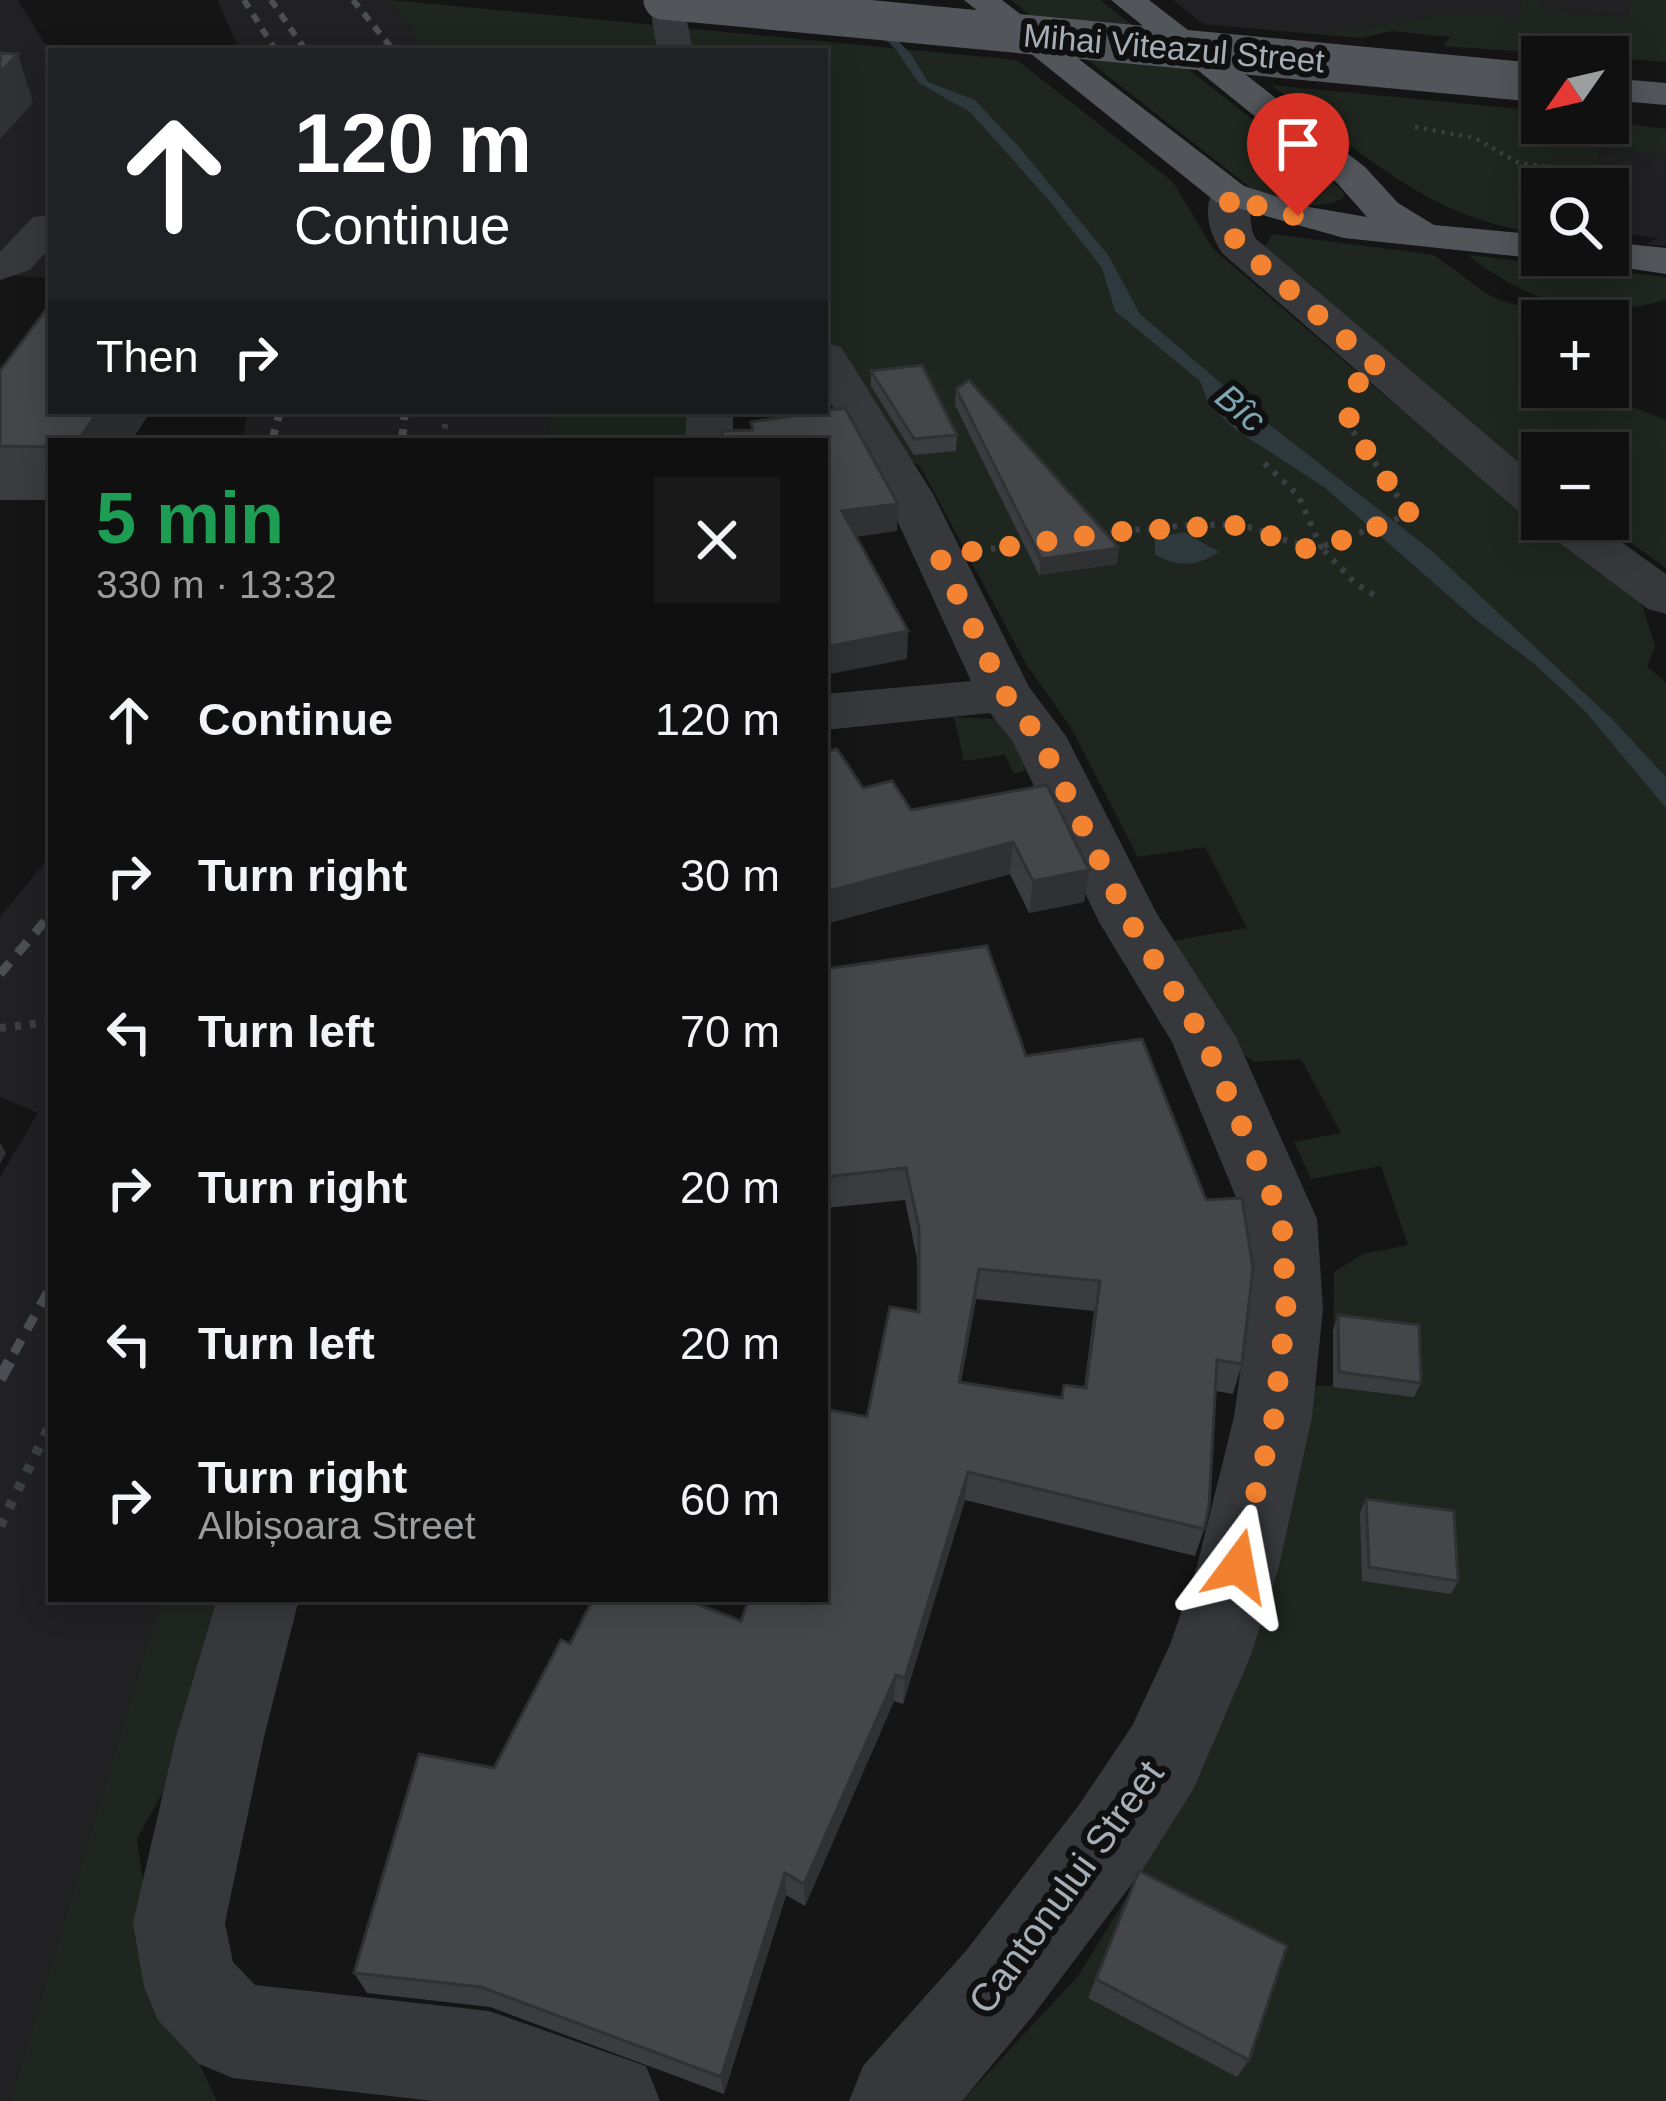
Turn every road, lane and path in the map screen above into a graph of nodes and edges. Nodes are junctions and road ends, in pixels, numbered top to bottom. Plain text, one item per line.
1 (664, 0) edge
2 (982, 0) edge
3 (1136, 4) edge
4 (674, 48) edge
5 (1521, 81) edge
6 (1629, 91) edge
7 (1666, 94) edge
8 (1408, 125) dead end
9 (1558, 168) edge
10 (1351, 175) junction
11 (1230, 194) junction
12 (47, 226) dead end
13 (1422, 235) junction
14 (1521, 244) edge
15 (1521, 245) edge
16 (1629, 257) edge
17 (1666, 261) edge
18 (0, 267) edge
19 (828, 361) edge
20 (1383, 372) junction
21 (1259, 458) dead end
22 (1521, 488) edge
23 (1093, 534) edge
24 (1052, 539) edge
25 (1586, 540) edge
26 (1322, 547) junction
27 (939, 556) junction
28 (1377, 597) dead end
29 (1666, 598) edge
30 (1004, 693) junction
31 (828, 712) edge
32 (48, 1022) edge
33 (0, 1028) edge
34 (48, 1429) edge
35 (0, 1526) edge
36 (257, 1602) edge
37 (610, 2101) edge
38 (898, 2101) edge

1 - 4 street
1 - 5 main road, Mihai Viteazul Street, bridge
2 - 11 main road
3 - 10 main road
6 - 7 main road
8 - 9 path
10 - 13 main road
10 - 14 main road
11 - 13 main road
11 - 20 street
12 - 18 street
13 - 15 main road
16 - 17 main road
19 - 27 street, Cantonului Street
20 - 22 street
20 - 26 path
21 - 26 path
23 - 26 path
24 - 27 path
25 - 29 street
26 - 28 path
27 - 30 street, Cantonului Street
30 - 31 street
30 - 38 street, Cantonului Street
32 - 33 path
34 - 35 path
36 - 37 street

